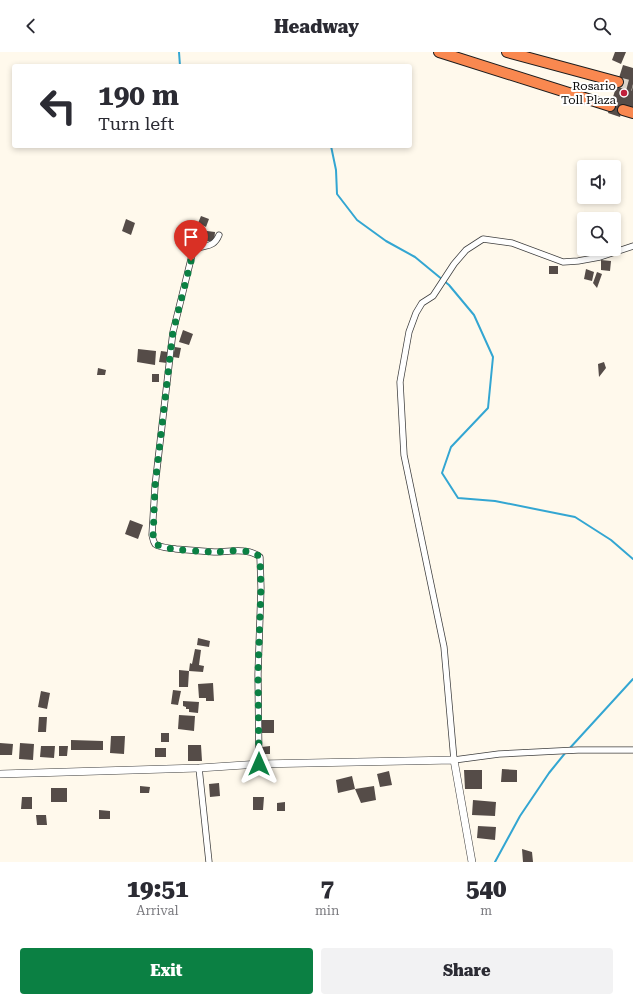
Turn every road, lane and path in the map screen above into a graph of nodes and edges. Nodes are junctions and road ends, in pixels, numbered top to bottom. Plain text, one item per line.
1 (438, 52) edge
2 (507, 52) edge
3 (618, 82) tunnel mouth
4 (610, 106) dead end
5 (623, 110) dead end
6 (633, 113) edge
7 (219, 235) dead end
8 (633, 246) edge
9 (633, 750) edge
10 (454, 760) junction
11 (259, 764) junction
12 (199, 768) junction
13 (0, 774) edge
14 (209, 862) edge
15 (472, 862) edge

1 - 4 highway
2 - 3 highway
5 - 6 highway
7 - 11 street
8 - 10 street
9 - 10 street
10 - 11 street
10 - 15 street
11 - 12 street
12 - 13 street
12 - 14 street

